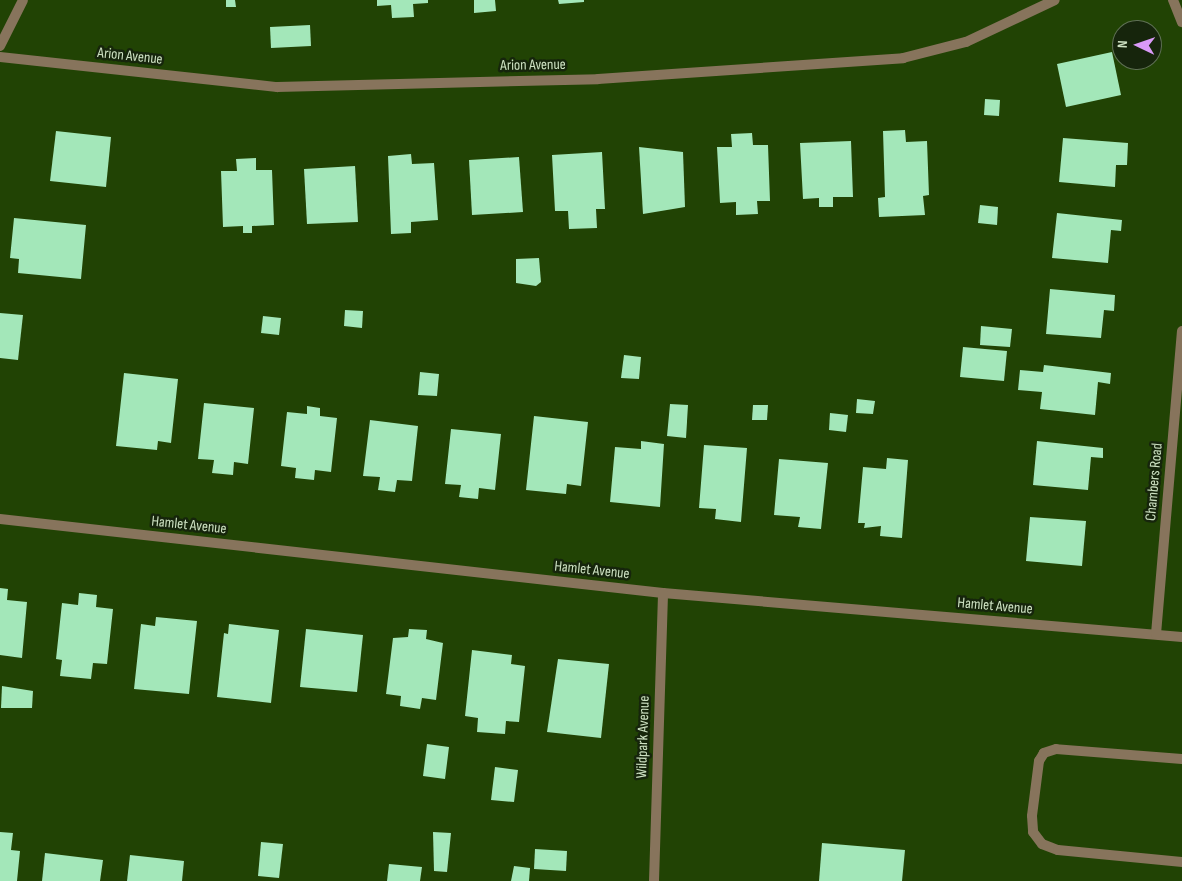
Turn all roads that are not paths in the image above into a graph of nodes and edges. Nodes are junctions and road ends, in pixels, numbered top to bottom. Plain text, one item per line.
1 (23, 0) edge
2 (1055, 0) edge
3 (1173, 0) edge
4 (1182, 22) edge
5 (0, 46) edge
6 (0, 57) edge
7 (1182, 331) edge
8 (0, 519) edge
9 (663, 593) junction
10 (1156, 634) junction
11 (1182, 636) edge
12 (1182, 759) edge
13 (1182, 862) edge
14 (654, 881) edge

1 - 5 street
2 - 6 street, Arion Avenue
3 - 4 street
7 - 10 street, Chambers Road
8 - 9 street, Hamlet Avenue
9 - 10 street, Hamlet Avenue
9 - 14 street, Wildpark Avenue
10 - 11 street, Hamlet Avenue
12 - 13 street

